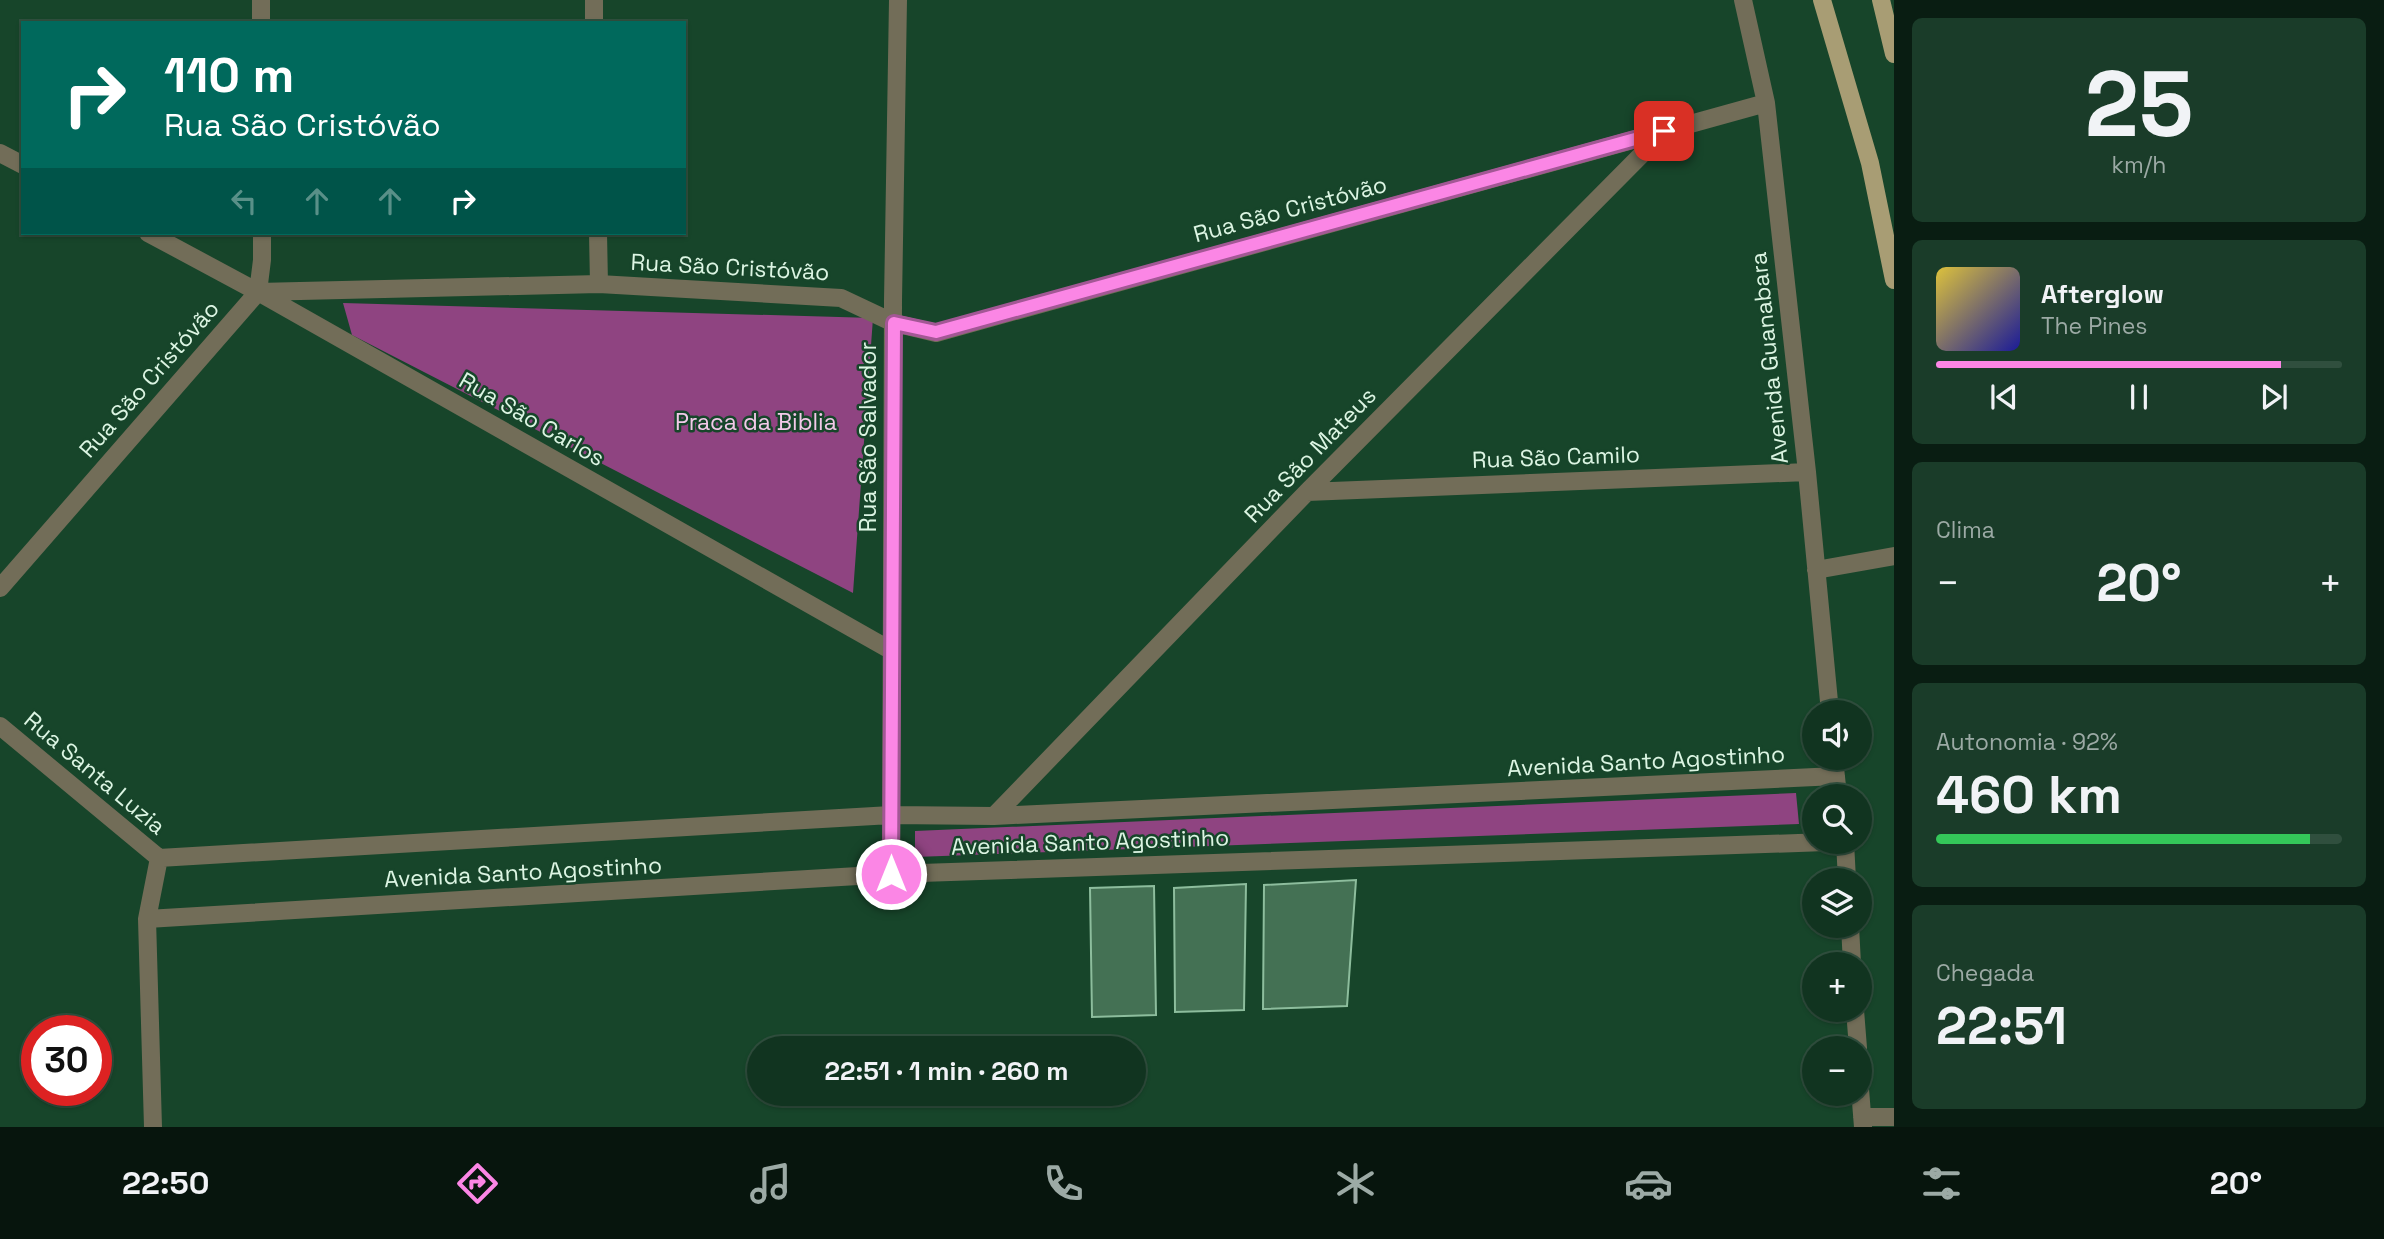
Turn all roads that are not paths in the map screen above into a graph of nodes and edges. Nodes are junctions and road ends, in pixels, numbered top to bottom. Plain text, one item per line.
1 (261, 0) edge
2 (594, 0) edge
3 (898, 0) edge
4 (1743, 0) edge
5 (1822, 0) edge
6 (1881, 0) edge
7 (261, 21) edge
8 (594, 21) edge
9 (1894, 54) edge
10 (1766, 103) junction
11 (1664, 131) junction
12 (0, 153) edge
13 (21, 164) edge
14 (152, 235) edge
15 (262, 235) edge
16 (598, 235) edge
17 (1894, 280) edge
18 (599, 284) junction
19 (258, 292) junction
20 (894, 323) junction
21 (1807, 472) junction
22 (1307, 492) junction
23 (1894, 556) edge
24 (1816, 570) junction
25 (0, 589) edge
26 (891, 650) junction
27 (1829, 700) edge
28 (0, 726) edge
29 (1835, 770) edge
30 (1836, 776) junction
31 (1837, 784) edge
32 (891, 815) junction
33 (994, 816) junction
34 (1802, 843) edge
35 (159, 858) junction
36 (891, 874) junction
37 (147, 919) junction
38 (1894, 1117) edge
39 (1862, 1122) edge
40 (153, 1127) edge

1 - 7 street
2 - 8 street
3 - 20 street, Rua São Salvador
4 - 10 street, Avenida Guanabara
5 - 17 main road
6 - 9 main road
10 - 11 street, Rua São Cristóvão
10 - 21 street, Avenida Guanabara
11 - 20 street, Rua São Cristóvão
11 - 22 street, Rua São Mateus
12 - 13 street
14 - 19 street, Rua São Carlos
15 - 19 street
16 - 18 street
18 - 19 street, Rua São Cristóvão
18 - 20 street, Rua São Cristóvão
19 - 25 street, Rua São Cristóvão
19 - 26 street, Rua São Carlos
20 - 26 street, Rua São Salvador
21 - 22 street, Rua São Camilo
21 - 24 street, Avenida Guanabara
22 - 33 street, Rua São Mateus
23 - 24 street
24 - 27 street, Avenida Guanabara
26 - 32 street, Rua São Salvador
28 - 35 street, Rua Santa Luzia
29 - 30 street
30 - 31 street
30 - 33 street, Avenida Santo Agostinho
32 - 33 street, Avenida Santo Agostinho
32 - 35 street, Avenida Santo Agostinho
32 - 36 street, Rua São Salvador
34 - 36 street, Avenida Santo Agostinho
35 - 37 street
36 - 37 street, Avenida Santo Agostinho
37 - 40 street
38 - 39 street

